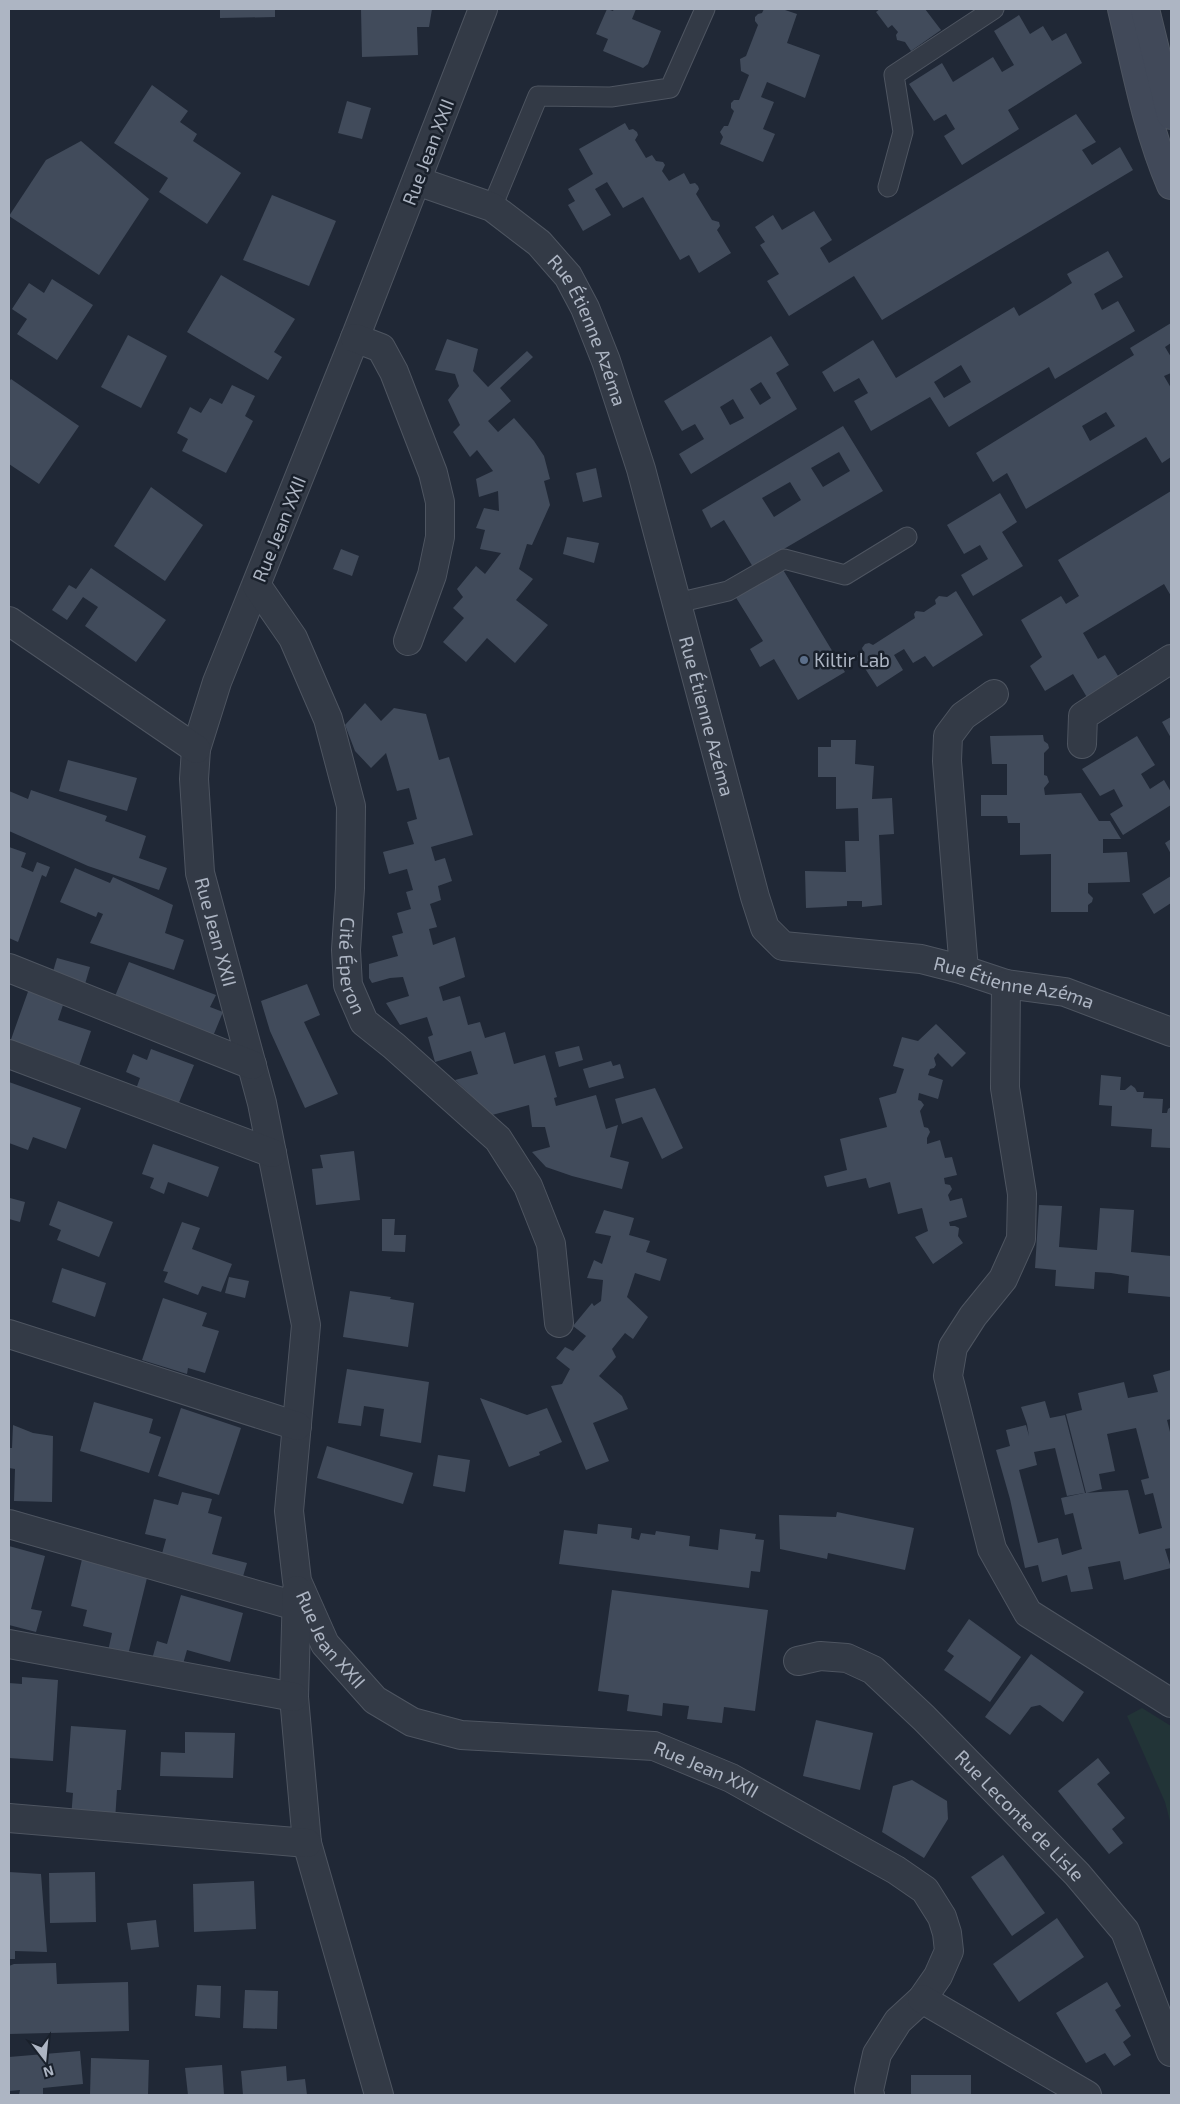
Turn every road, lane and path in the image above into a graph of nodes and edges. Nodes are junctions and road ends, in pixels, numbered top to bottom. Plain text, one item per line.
1 (483, 9) edge
2 (705, 9) edge
3 (994, 9) edge
4 (1122, 9) edge
5 (1145, 9) edge
6 (1171, 110) edge
7 (417, 181) junction
8 (1171, 185) edge
9 (888, 187) dead end
10 (492, 207) junction
11 (355, 338) junction
12 (907, 537) dead end
13 (257, 586) junction
14 (677, 603) junction
15 (10, 623) edge
16 (408, 642) dead end
17 (1171, 659) edge
18 (994, 694) dead end
19 (1082, 744) dead end
20 (196, 749) junction
21 (9, 968) edge
22 (964, 970) junction
23 (1006, 984) junction
24 (1171, 1032) edge
25 (9, 1054) edge
26 (252, 1065) junction
27 (272, 1153) junction
28 (558, 1323) dead end
29 (9, 1334) edge
30 (297, 1426) junction
31 (9, 1524) edge
32 (297, 1593) junction
33 (9, 1644) edge
34 (798, 1662) dead end
35 (294, 1697) junction
36 (1171, 1703) edge
37 (9, 1818) edge
38 (307, 1843) junction
39 (922, 1999) junction
40 (1171, 2052) edge
41 (379, 2095) edge
42 (870, 2095) edge
43 (1087, 2095) edge

1 - 7 street, Rue Jean XXII
2 - 10 lane
3 - 9 lane
4 - 8 main road
5 - 6 main road
7 - 10 street, Rue Étienne Azéma
7 - 11 street, Rue Jean XXII
10 - 14 street, Rue Étienne Azéma
11 - 13 street, Rue Jean XXII
11 - 16 street
12 - 14 lane
13 - 20 street, Rue Jean XXII
13 - 28 street, Cité Éperon
14 - 22 street, Rue Étienne Azéma
15 - 20 street
17 - 19 street
18 - 22 street
20 - 26 street, Rue Jean XXII
21 - 26 street
22 - 23 street, Rue Étienne Azéma
23 - 24 street, Rue Étienne Azéma
23 - 36 street
25 - 27 street
26 - 27 street, Rue Jean XXII
27 - 30 street, Rue Jean XXII
29 - 30 street
30 - 32 street, Rue Jean XXII
31 - 32 street, Rue Jean XXII
32 - 35 street, Rue Jean XXII
32 - 39 street, Rue Jean XXII
33 - 35 street
34 - 40 street, Rue Leconte de Lisle
35 - 38 street, Rue Jean XXII
37 - 38 street
38 - 41 street, Rue Jean XXII
39 - 42 street, Rue Jean XXII
39 - 43 street

